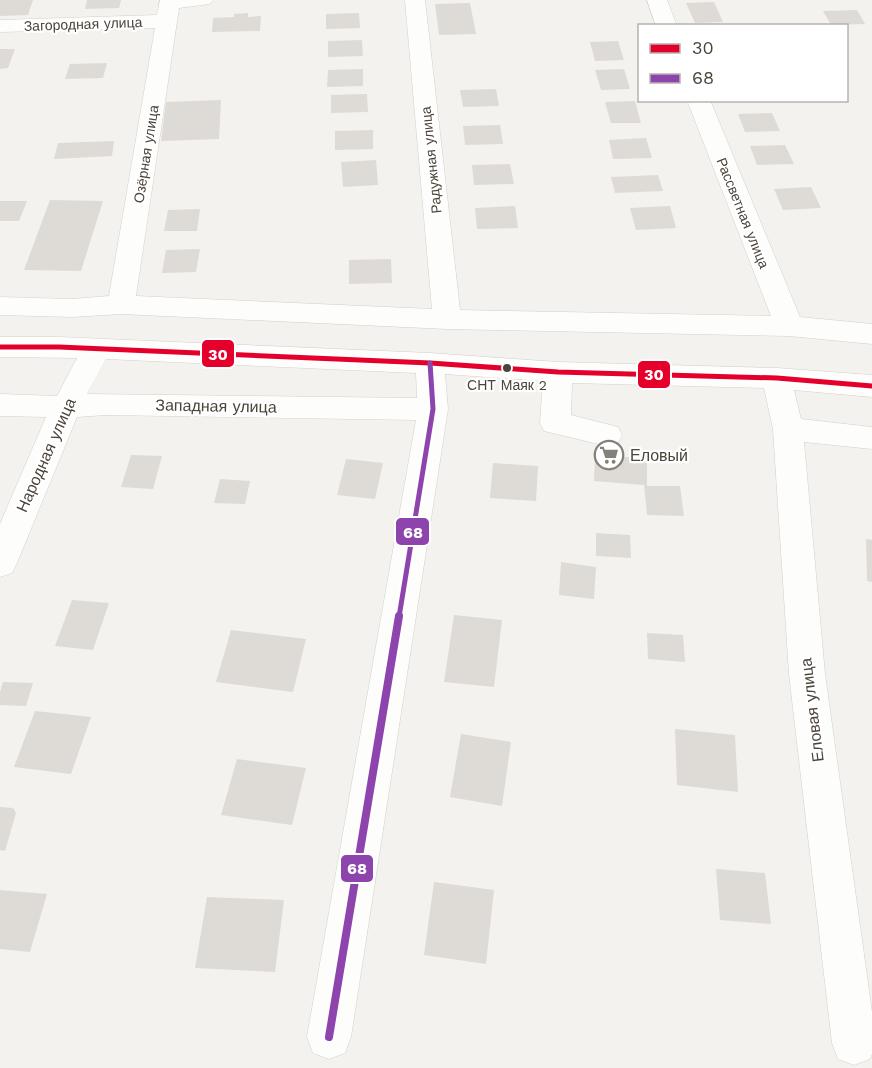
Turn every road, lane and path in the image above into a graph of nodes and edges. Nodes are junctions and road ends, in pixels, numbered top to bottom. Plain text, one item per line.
1 (203, 0) edge
2 (415, 0) edge
3 (657, 0) edge
4 (168, 11) junction
5 (667, 24) edge
6 (0, 26) edge
7 (699, 102) edge
8 (121, 305) junction
9 (0, 306) edge
10 (72, 308) junction
11 (447, 319) junction
12 (789, 326) junction
13 (872, 334) edge
14 (0, 347) edge
15 (58, 347) junction
16 (96, 350) junction
17 (430, 363) junction
18 (558, 372) junction
19 (777, 378) junction
20 (872, 386) edge
21 (0, 405) edge
22 (66, 407) junction
23 (433, 409) junction
24 (788, 429) junction
25 (607, 435) dead end
26 (872, 438) edge
27 (0, 563) edge
28 (329, 1036) dead end
29 (854, 1043) dead end

1 - 4 street, Загородная улица
2 - 11 street, Радужная улица
3 - 5 street
4 - 6 street, Загородная улица
4 - 8 street, Озёрная улица
7 - 12 street, Рассветная улица
8 - 10 street
8 - 11 street
9 - 10 street
10 - 15 street
11 - 12 street
12 - 13 street
14 - 15 street
15 - 16 street
16 - 17 street
16 - 22 street, Народная улица
17 - 18 street
17 - 23 street
18 - 19 street
18 - 25 street
19 - 20 street
19 - 24 street, Еловая улица
21 - 22 street, Западная улица
22 - 23 street, Западная улица
22 - 27 street, Народная улица
23 - 28 street
24 - 26 street
24 - 29 street, Еловая улица

